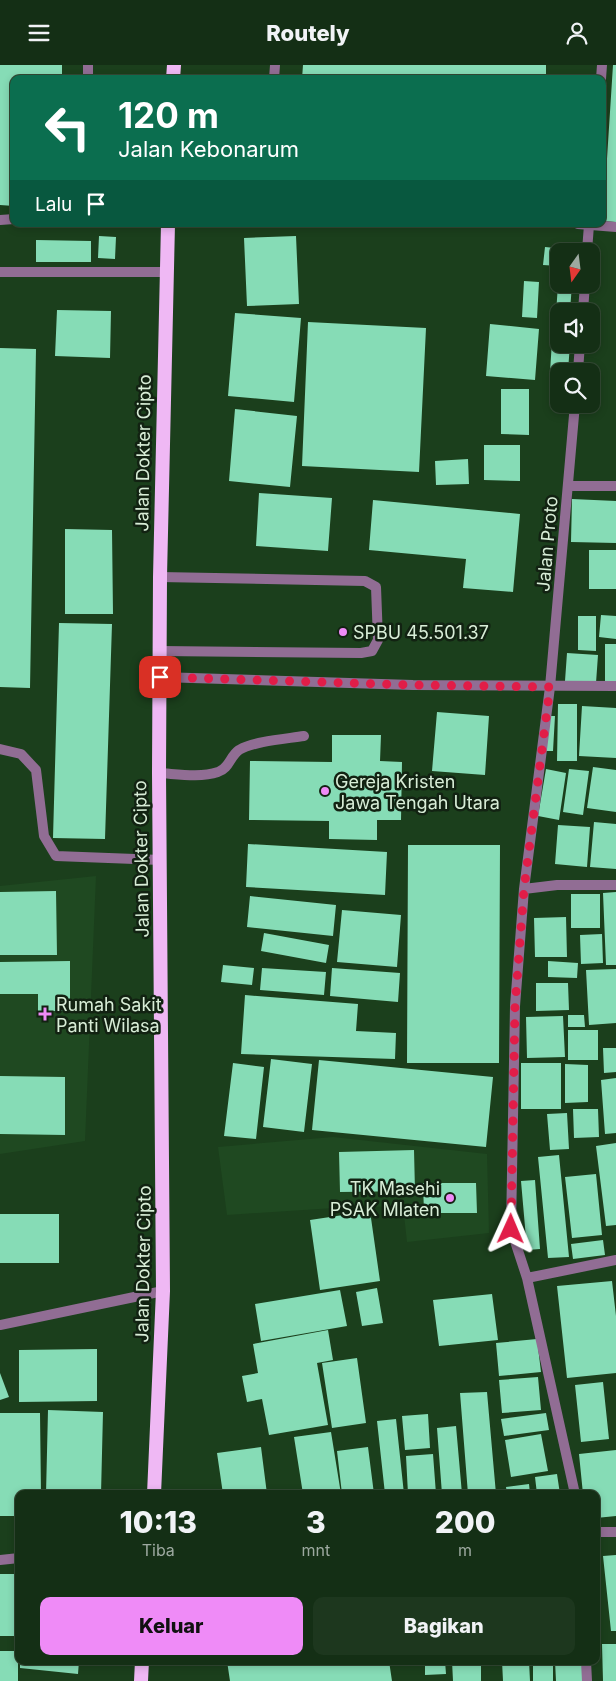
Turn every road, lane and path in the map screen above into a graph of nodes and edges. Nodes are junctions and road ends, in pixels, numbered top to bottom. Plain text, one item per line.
1 (168, 227) edge
2 (590, 227) edge
3 (588, 243) edge
4 (0, 272) edge
5 (166, 272) junction
6 (574, 413) edge
7 (569, 486) junction
8 (616, 486) edge
9 (160, 577) junction
10 (160, 651) junction
11 (160, 677) junction
12 (616, 686) edge
13 (550, 687) junction
14 (304, 736) dead end
15 (0, 749) edge
16 (159, 773) junction
17 (160, 860) junction
18 (616, 885) edge
19 (524, 889) junction
20 (616, 1260) edge
21 (527, 1278) junction
22 (163, 1291) junction
23 (0, 1325) edge
24 (154, 1490) edge
25 (574, 1490) edge
26 (600, 1532) edge
27 (616, 1532) edge
28 (15, 1558) edge
29 (0, 1560) edge
30 (142, 1665) edge
31 (586, 1665) edge
32 (141, 1681) edge
33 (586, 1681) edge

1 - 5 highway, Jalan Dokter Cipto
2 - 3 street
4 - 5 street
5 - 9 highway, Jalan Dokter Cipto
6 - 7 street, Jalan Proto
7 - 8 street
7 - 13 street, Jalan Proto
9 - 10 highway, Jalan Dokter Cipto
9 - 10 street
10 - 11 highway, Jalan Dokter Cipto
11 - 13 street
11 - 16 highway, Jalan Dokter Cipto
12 - 13 street
13 - 19 street, Jalan Proto
14 - 16 street
15 - 17 street
16 - 17 highway, Jalan Dokter Cipto
17 - 22 highway, Jalan Dokter Cipto
18 - 19 street
19 - 21 street, Jalan Proto
20 - 21 street
21 - 25 street, Jalan Proto
22 - 23 street
22 - 24 highway, Jalan Dokter Cipto
26 - 27 street
28 - 29 street
30 - 32 highway
31 - 33 street

